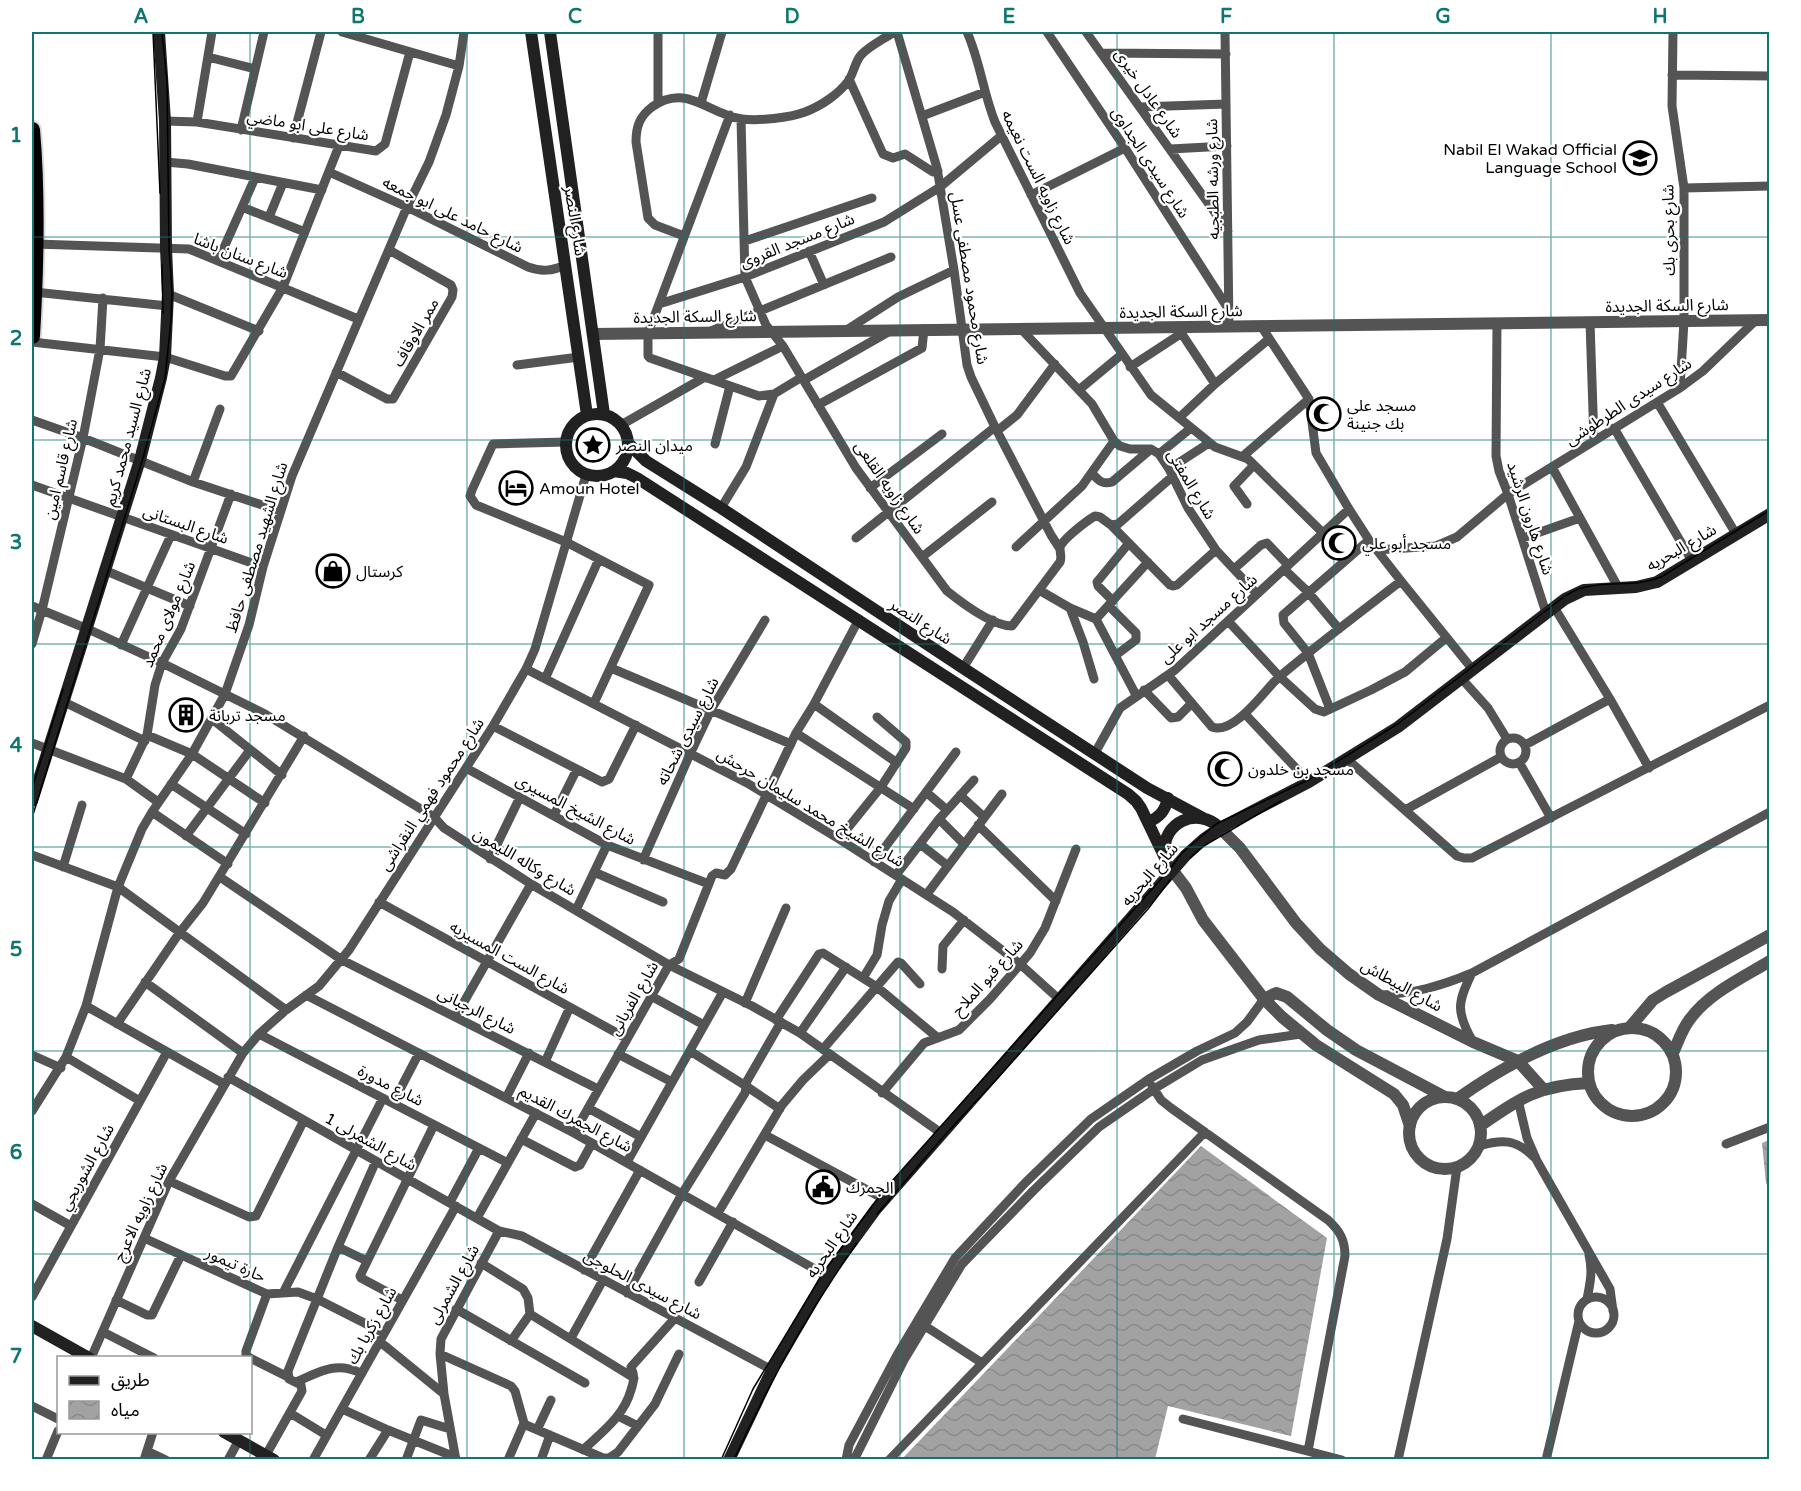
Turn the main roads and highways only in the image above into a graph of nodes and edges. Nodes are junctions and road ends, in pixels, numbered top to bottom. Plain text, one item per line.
1 (159, 32) edge
2 (531, 32) edge
3 (550, 32) edge
4 (32, 130) edge
5 (32, 336) edge
6 (604, 414) junction
7 (587, 415) junction
8 (628, 443) junction
9 (614, 471) junction
10 (1770, 514) edge
11 (1168, 798) junction
12 (32, 801) edge
13 (1203, 818) junction
14 (1148, 822) junction
15 (1221, 828) junction
16 (1166, 860) junction
17 (1177, 876) junction
18 (32, 1326) edge
19 (86, 1356) edge
20 (228, 1434) edge
21 (270, 1457) edge
22 (729, 1460) edge

1 - 12 main road, شارع السيد محمد كريم
2 - 7 main road, شارع النصر
3 - 6 main road, شارع النصر
4 - 5 highway
6 - 7 main road
6 - 8 main road
7 - 9 main road
8 - 9 main road
8 - 11 main road, شارع النصر
9 - 14 main road, شارع النصر
10 - 15 main road, شارع البحريه
11 - 13 main road, شارع النصر
11 - 14 main road
13 - 15 main road, شارع النصر
13 - 16 main road
14 - 16 main road, شارع النصر
15 - 17 main road, شارع البحريه
16 - 17 main road, شارع النصر
17 - 22 main road, شارع البحريه
18 - 19 main road
20 - 21 main road

